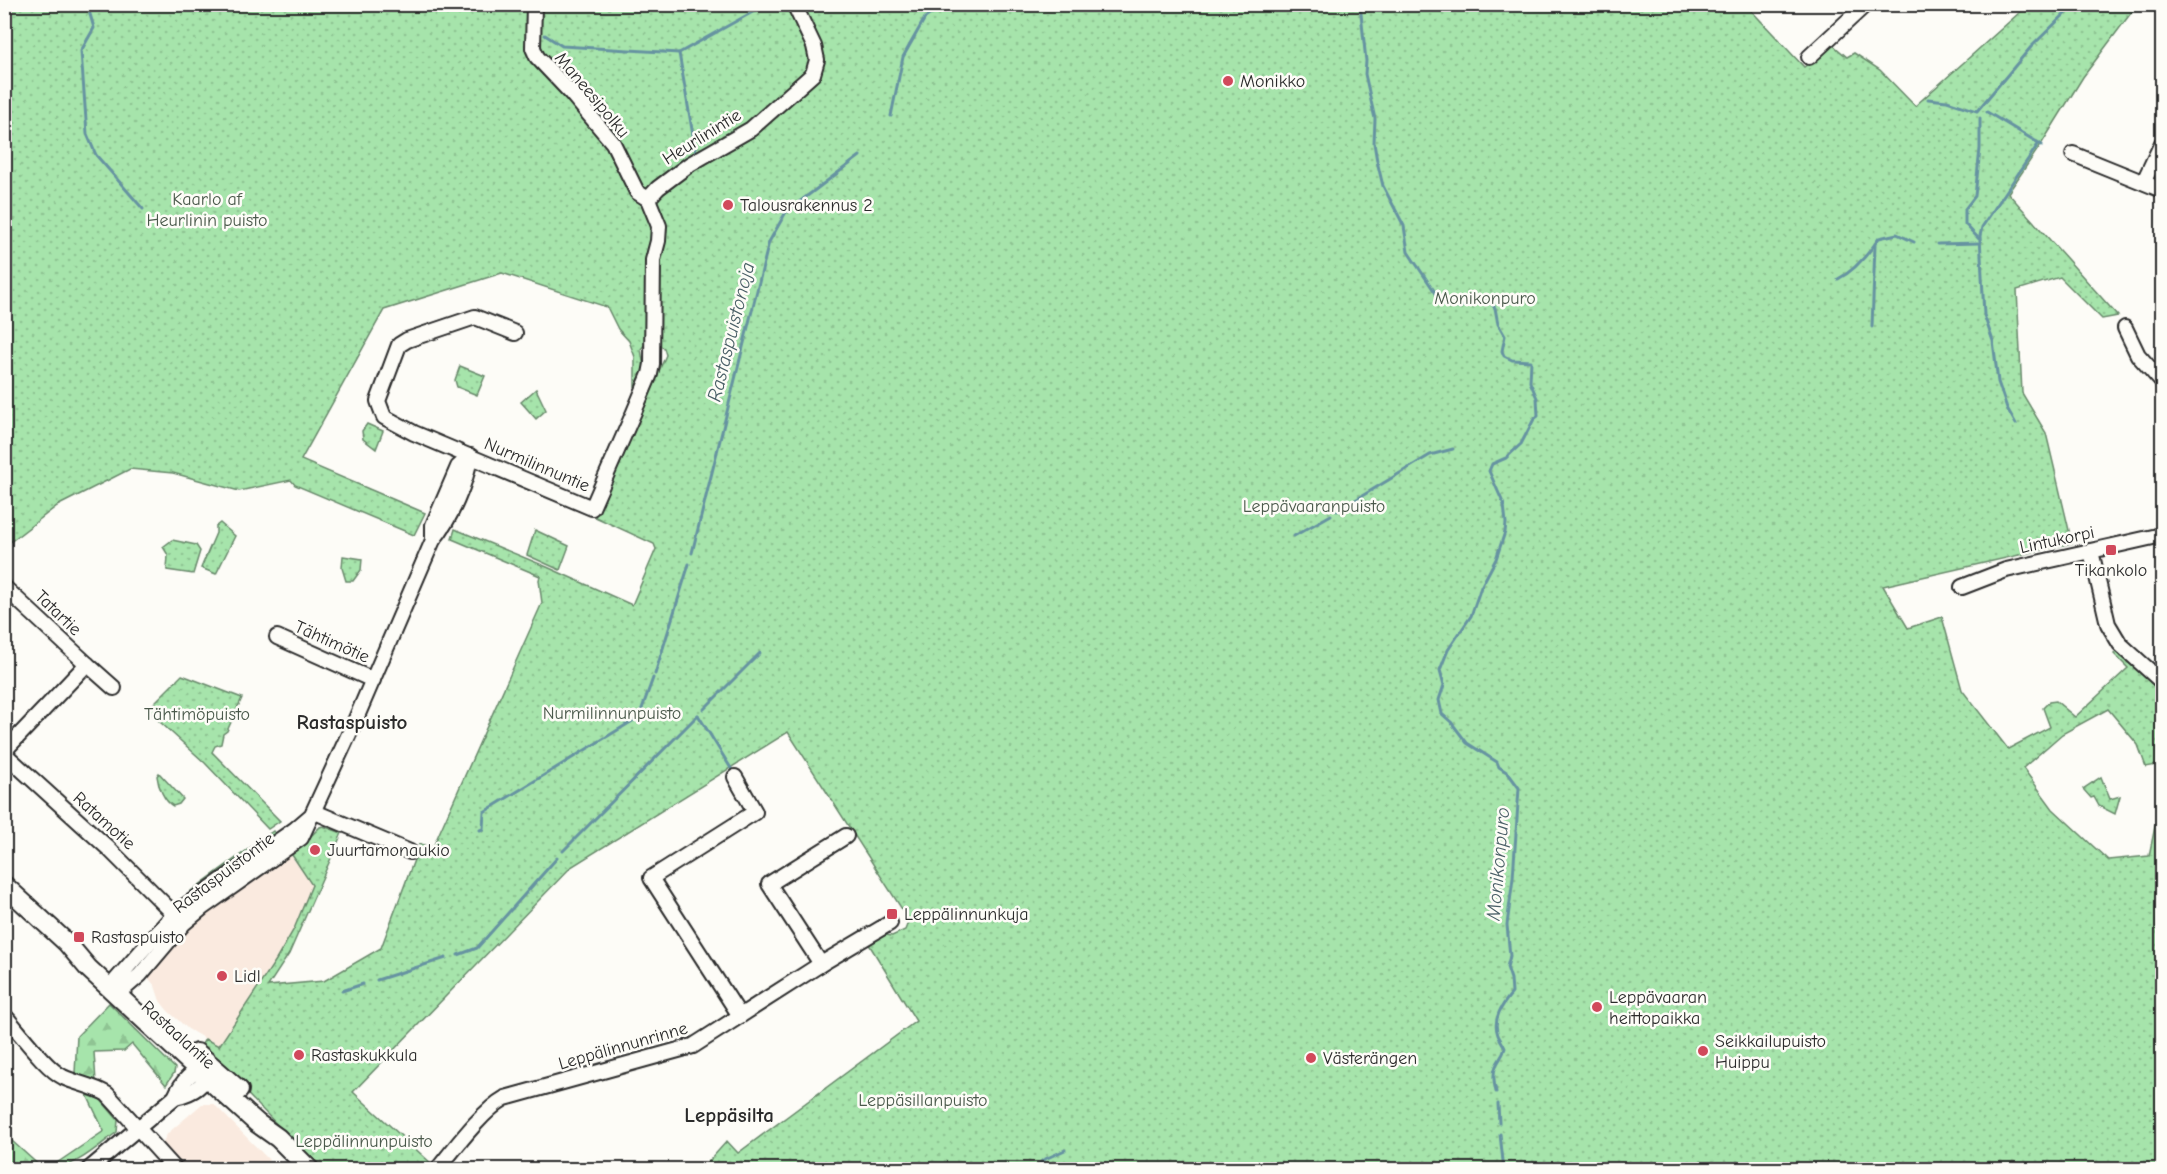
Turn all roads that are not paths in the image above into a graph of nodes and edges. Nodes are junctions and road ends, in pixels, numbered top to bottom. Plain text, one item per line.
1 (534, 4) edge
2 (794, 4) edge
3 (1866, 4) edge
4 (1809, 57) dead end
5 (2163, 143) edge
6 (2073, 154) dead end
7 (2144, 182) junction
8 (2163, 190) edge
9 (648, 199) junction
10 (2125, 328) dead end
11 (515, 333) dead end
12 (2163, 382) edge
13 (470, 456) junction
14 (2163, 535) edge
15 (2091, 551) junction
16 (4, 586) edge
17 (1962, 587) dead end
18 (277, 637) dead end
19 (87, 664) junction
20 (373, 680) junction
21 (2163, 682) edge
22 (114, 688) dead end
23 (6, 746) edge
24 (735, 777) dead end
25 (315, 812) junction
26 (846, 836) dead end
27 (410, 852) dead end
28 (4, 885) edge
29 (179, 918) junction
30 (890, 923) dead end
31 (821, 964) junction
32 (118, 987) junction
33 (4, 1015) edge
34 (740, 1016) junction
35 (205, 1071) junction
36 (139, 1129) junction
37 (88, 1170) edge
38 (176, 1170) edge
39 (310, 1170) edge
40 (437, 1170) edge

1 - 9 street, Maneesipolku
2 - 9 street, Heurlinintie
3 - 4 street
5 - 7 street
6 - 7 street
7 - 8 street
9 - 13 street, Nurmilinnuntie
10 - 12 street
11 - 13 street, Nurmilinnuntie
13 - 20 street, Rastaspuistontie
14 - 15 street, Lintukorpi
15 - 17 street, Lintukorpi
15 - 21 street
16 - 19 street, Tatartie
18 - 20 street, Tähtimötie
19 - 22 street, Tatartie
19 - 23 street
20 - 25 street, Rastaspuistontie
23 - 29 street, Ratamotie
24 - 34 street
25 - 27 street
25 - 29 street, Rastaspuistontie
26 - 31 street
28 - 32 main road, Rastaalantie
29 - 32 street, Rastaspuistontie
30 - 31 street, Leppälinnunrinne
31 - 34 street, Leppälinnunrinne
32 - 35 main road, Rastaalantie
33 - 36 street
34 - 40 street, Leppälinnunrinne
35 - 36 street
35 - 39 main road, Rastaalantie
36 - 37 street
36 - 38 street

